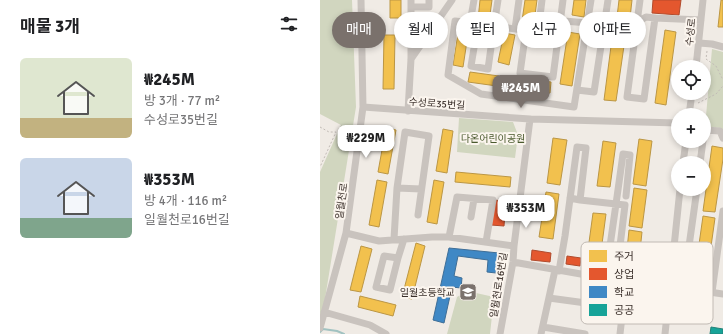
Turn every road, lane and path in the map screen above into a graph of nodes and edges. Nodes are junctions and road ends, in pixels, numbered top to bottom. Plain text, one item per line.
1 (361, 0) edge
2 (429, 0) edge
3 (452, 0) edge
4 (474, 0) edge
5 (498, 0) edge
6 (519, 0) edge
7 (542, 0) edge
8 (563, 0) edge
9 (591, 0) edge
10 (608, 0) edge
11 (640, 0) edge
12 (703, 0) edge
13 (411, 4) edge
14 (474, 12) edge
15 (496, 12) edge
16 (540, 12) edge
17 (562, 12) edge
18 (589, 12) edge
19 (606, 12) edge
20 (639, 12) edge
21 (646, 17) edge
22 (655, 18) junction
23 (701, 20) junction
24 (456, 21) edge
25 (509, 28) edge
26 (516, 29) joint
27 (699, 43) junction
28 (708, 44) junction
29 (723, 47) edge
30 (472, 48) edge
31 (491, 48) edge
32 (523, 48) edge
33 (557, 48) edge
34 (584, 48) edge
35 (601, 48) edge
36 (634, 48) edge
37 (411, 59) junction
38 (697, 60) edge
39 (723, 80) edge
40 (723, 86) edge
41 (577, 90) junction
42 (691, 100) edge
43 (363, 107) junction
44 (690, 107) joint
45 (408, 111) junction
46 (530, 119) junction
47 (671, 123) edge
48 (320, 127) edge
49 (711, 130) edge
50 (723, 138) edge
51 (320, 167) edge
52 (397, 188) junction
53 (422, 189) junction
54 (626, 196) dead end
55 (679, 196) edge
56 (696, 196) edge
57 (474, 198) junction
58 (570, 198) junction
59 (580, 200) junction
60 (616, 204) junction
61 (723, 211) edge
62 (418, 215) dead end
63 (471, 217) dead end
64 (346, 233) junction
65 (449, 237) junction
66 (394, 239) junction
67 (404, 239) junction
68 (486, 242) junction
69 (611, 242) edge
70 (620, 242) edge
71 (674, 242) edge
72 (690, 242) edge
73 (514, 246) junction
74 (398, 258) junction
75 (513, 262) junction
76 (557, 270) junction
77 (581, 274) edge
78 (713, 285) edge
79 (713, 292) edge
80 (723, 294) edge
81 (549, 298) junction
82 (581, 302) edge
83 (324, 312) junction
84 (621, 324) edge
85 (666, 324) edge
86 (320, 328) edge
87 (542, 331) edge
88 (386, 334) edge
89 (500, 334) edge
90 (585, 334) edge
91 (620, 334) edge
92 (665, 334) edge

1 - 43 street, 일월천로
2 - 13 street
3 - 37 street
4 - 14 street
5 - 15 street
6 - 26 street
7 - 16 street
8 - 17 street
9 - 18 street
10 - 19 street
11 - 20 street
12 - 23 street, 수성로
13 - 37 street
21 - 22 street
22 - 23 street
22 - 36 street
23 - 27 street, 수성로
24 - 41 street
25 - 26 street
27 - 28 street
27 - 38 street, 수성로
28 - 29 street
28 - 39 path
30 - 31 street
32 - 33 street
34 - 41 street
35 - 41 street
37 - 45 street
40 - 44 path
42 - 44 street
43 - 45 street, 수성로35번길
43 - 64 street, 일월천로
45 - 46 street, 수성로35번길
46 - 47 street, 수성로35번길
46 - 73 street, 일월천로16번길
48 - 51 path
49 - 50 street
52 - 53 street
52 - 53 street
52 - 66 street
53 - 62 street
54 - 60 street
55 - 71 street
56 - 72 street
57 - 63 street
57 - 65 street
57 - 68 street
58 - 59 street
58 - 59 street
58 - 76 street
59 - 60 street
60 - 69 street
60 - 70 street
61 - 78 street
64 - 66 street
64 - 83 street, 일월천로
65 - 67 street
65 - 68 street
66 - 67 street
67 - 74 street
68 - 73 street
73 - 75 street, 일월천로16번길
74 - 74 street
75 - 76 street
75 - 89 street, 일월천로16번길
76 - 77 street
76 - 81 street
79 - 80 street
81 - 82 street
81 - 87 street
83 - 86 street, 일월천로
83 - 88 street
84 - 91 street
85 - 92 street
87 - 90 street

